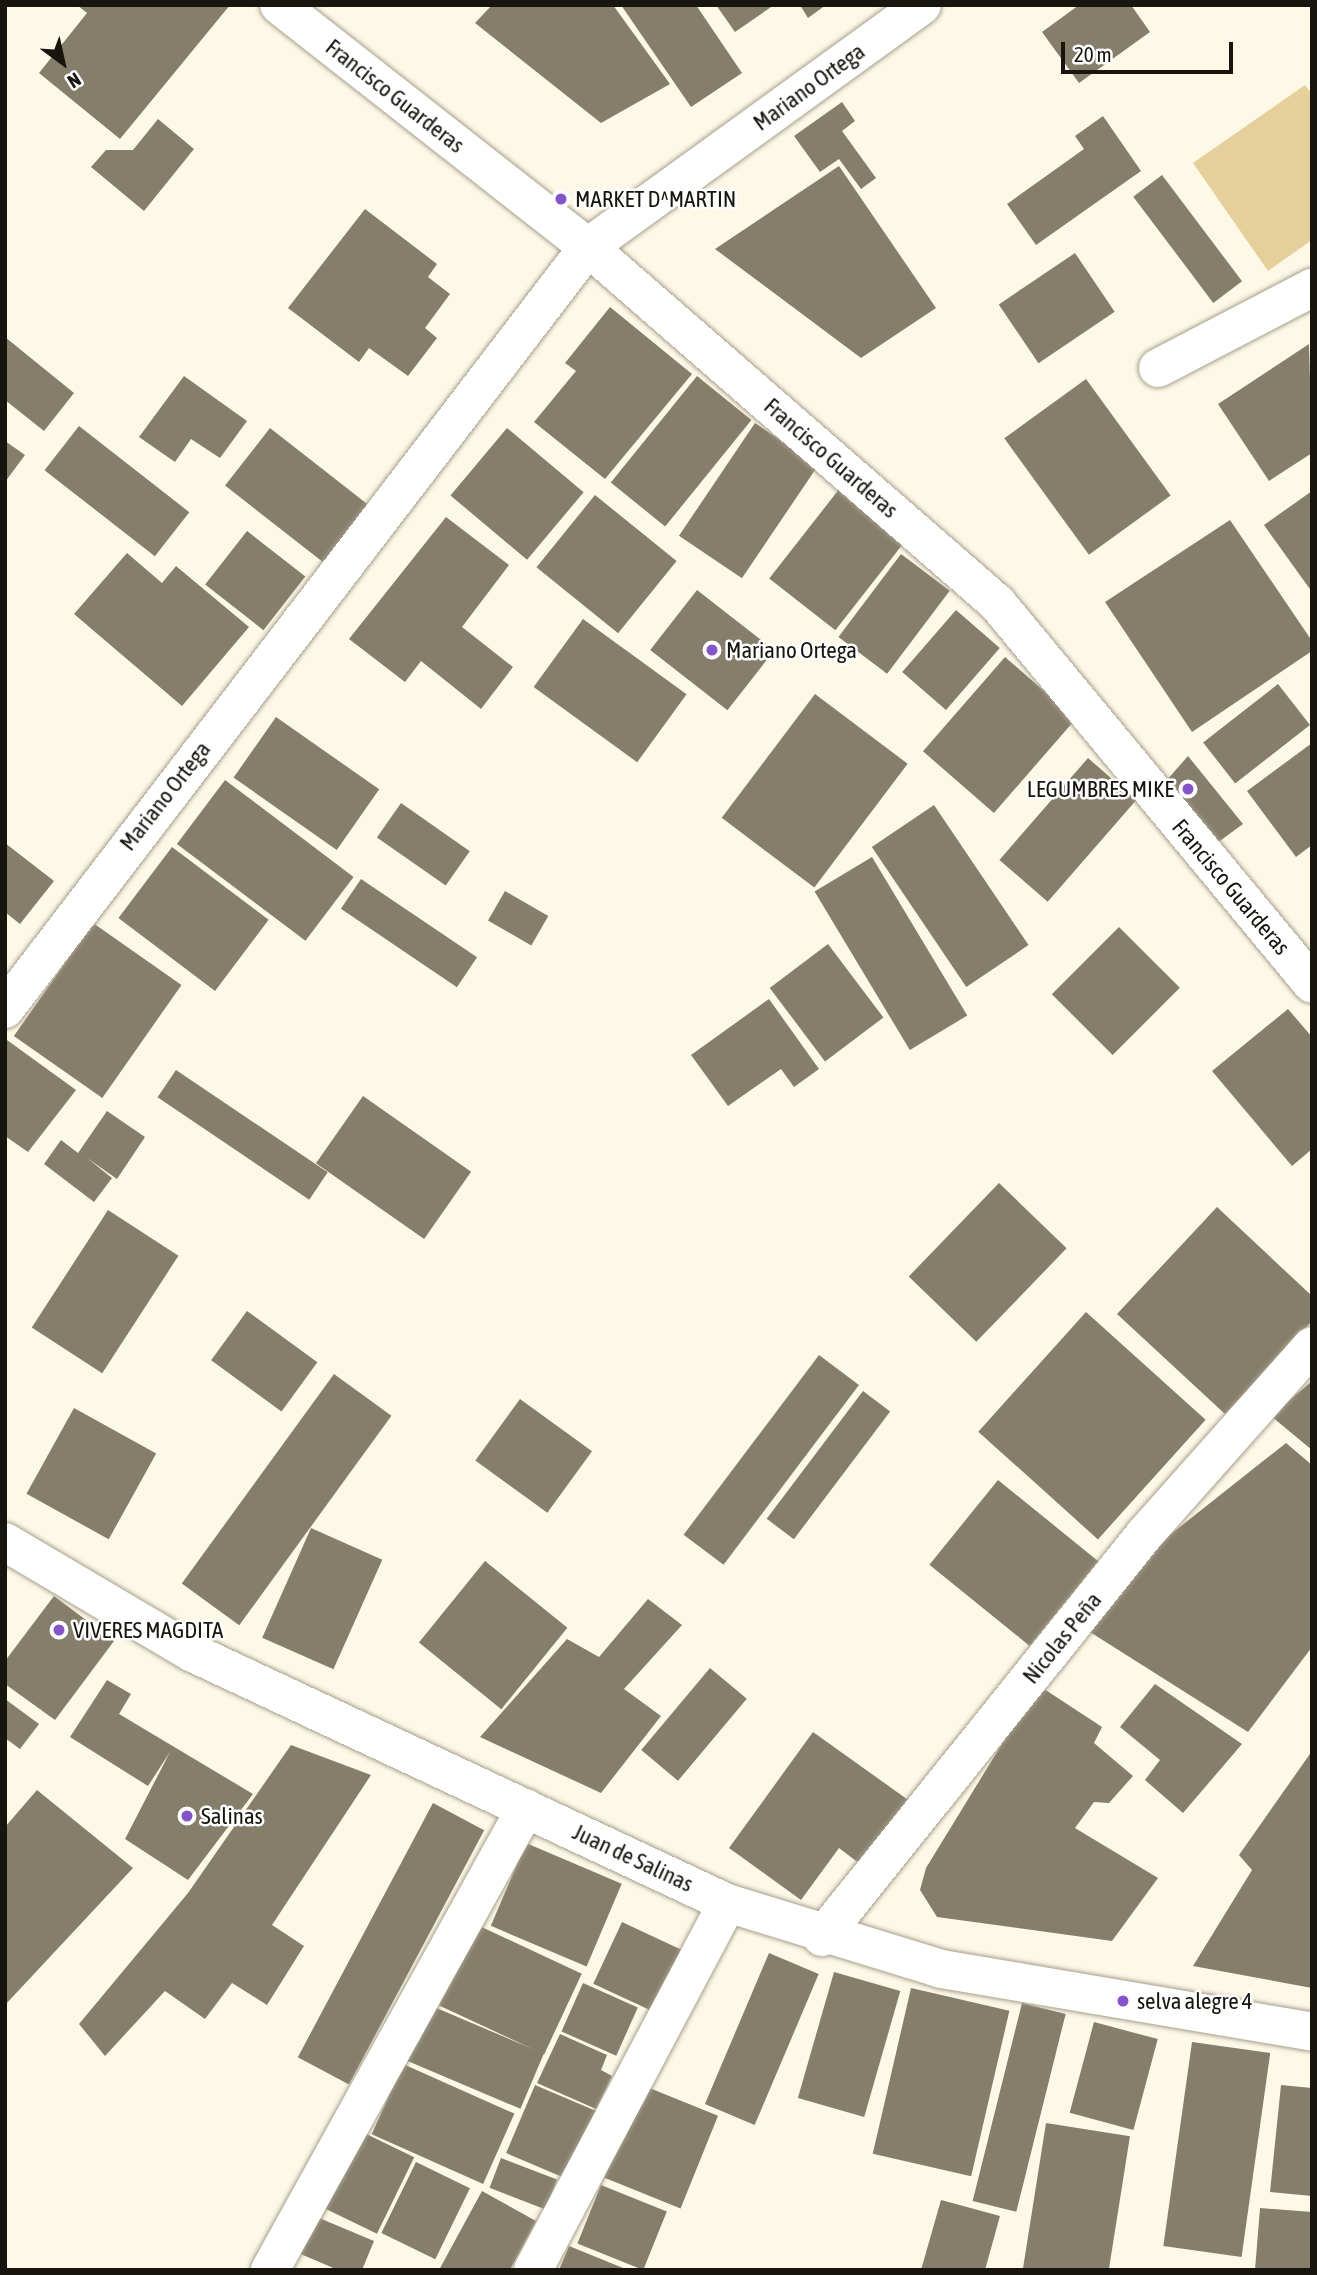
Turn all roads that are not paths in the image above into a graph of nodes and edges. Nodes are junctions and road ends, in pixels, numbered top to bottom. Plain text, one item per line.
1 (279, 5) edge
2 (922, 5) edge
3 (588, 247) junction
4 (1312, 288) edge
5 (1158, 368) dead end
6 (1312, 984) edge
7 (5, 1009) edge
8 (1312, 1346) edge
9 (5, 1542) edge
10 (526, 1808) junction
11 (727, 1903) junction
12 (822, 1937) junction
13 (1312, 2032) edge
14 (270, 2270) edge
15 (533, 2270) edge

1 - 3 street, Francisco Guarderas
2 - 3 street, Mariano Ortega
3 - 6 street, Francisco Guarderas
3 - 7 street, Mariano Ortega
4 - 5 street
8 - 12 street, Nicolas Peña
9 - 10 street, Juan de Salinas
10 - 11 street, Juan de Salinas
10 - 14 street
11 - 12 street, Juan de Salinas
11 - 15 street
12 - 13 street, Juan de Salinas

